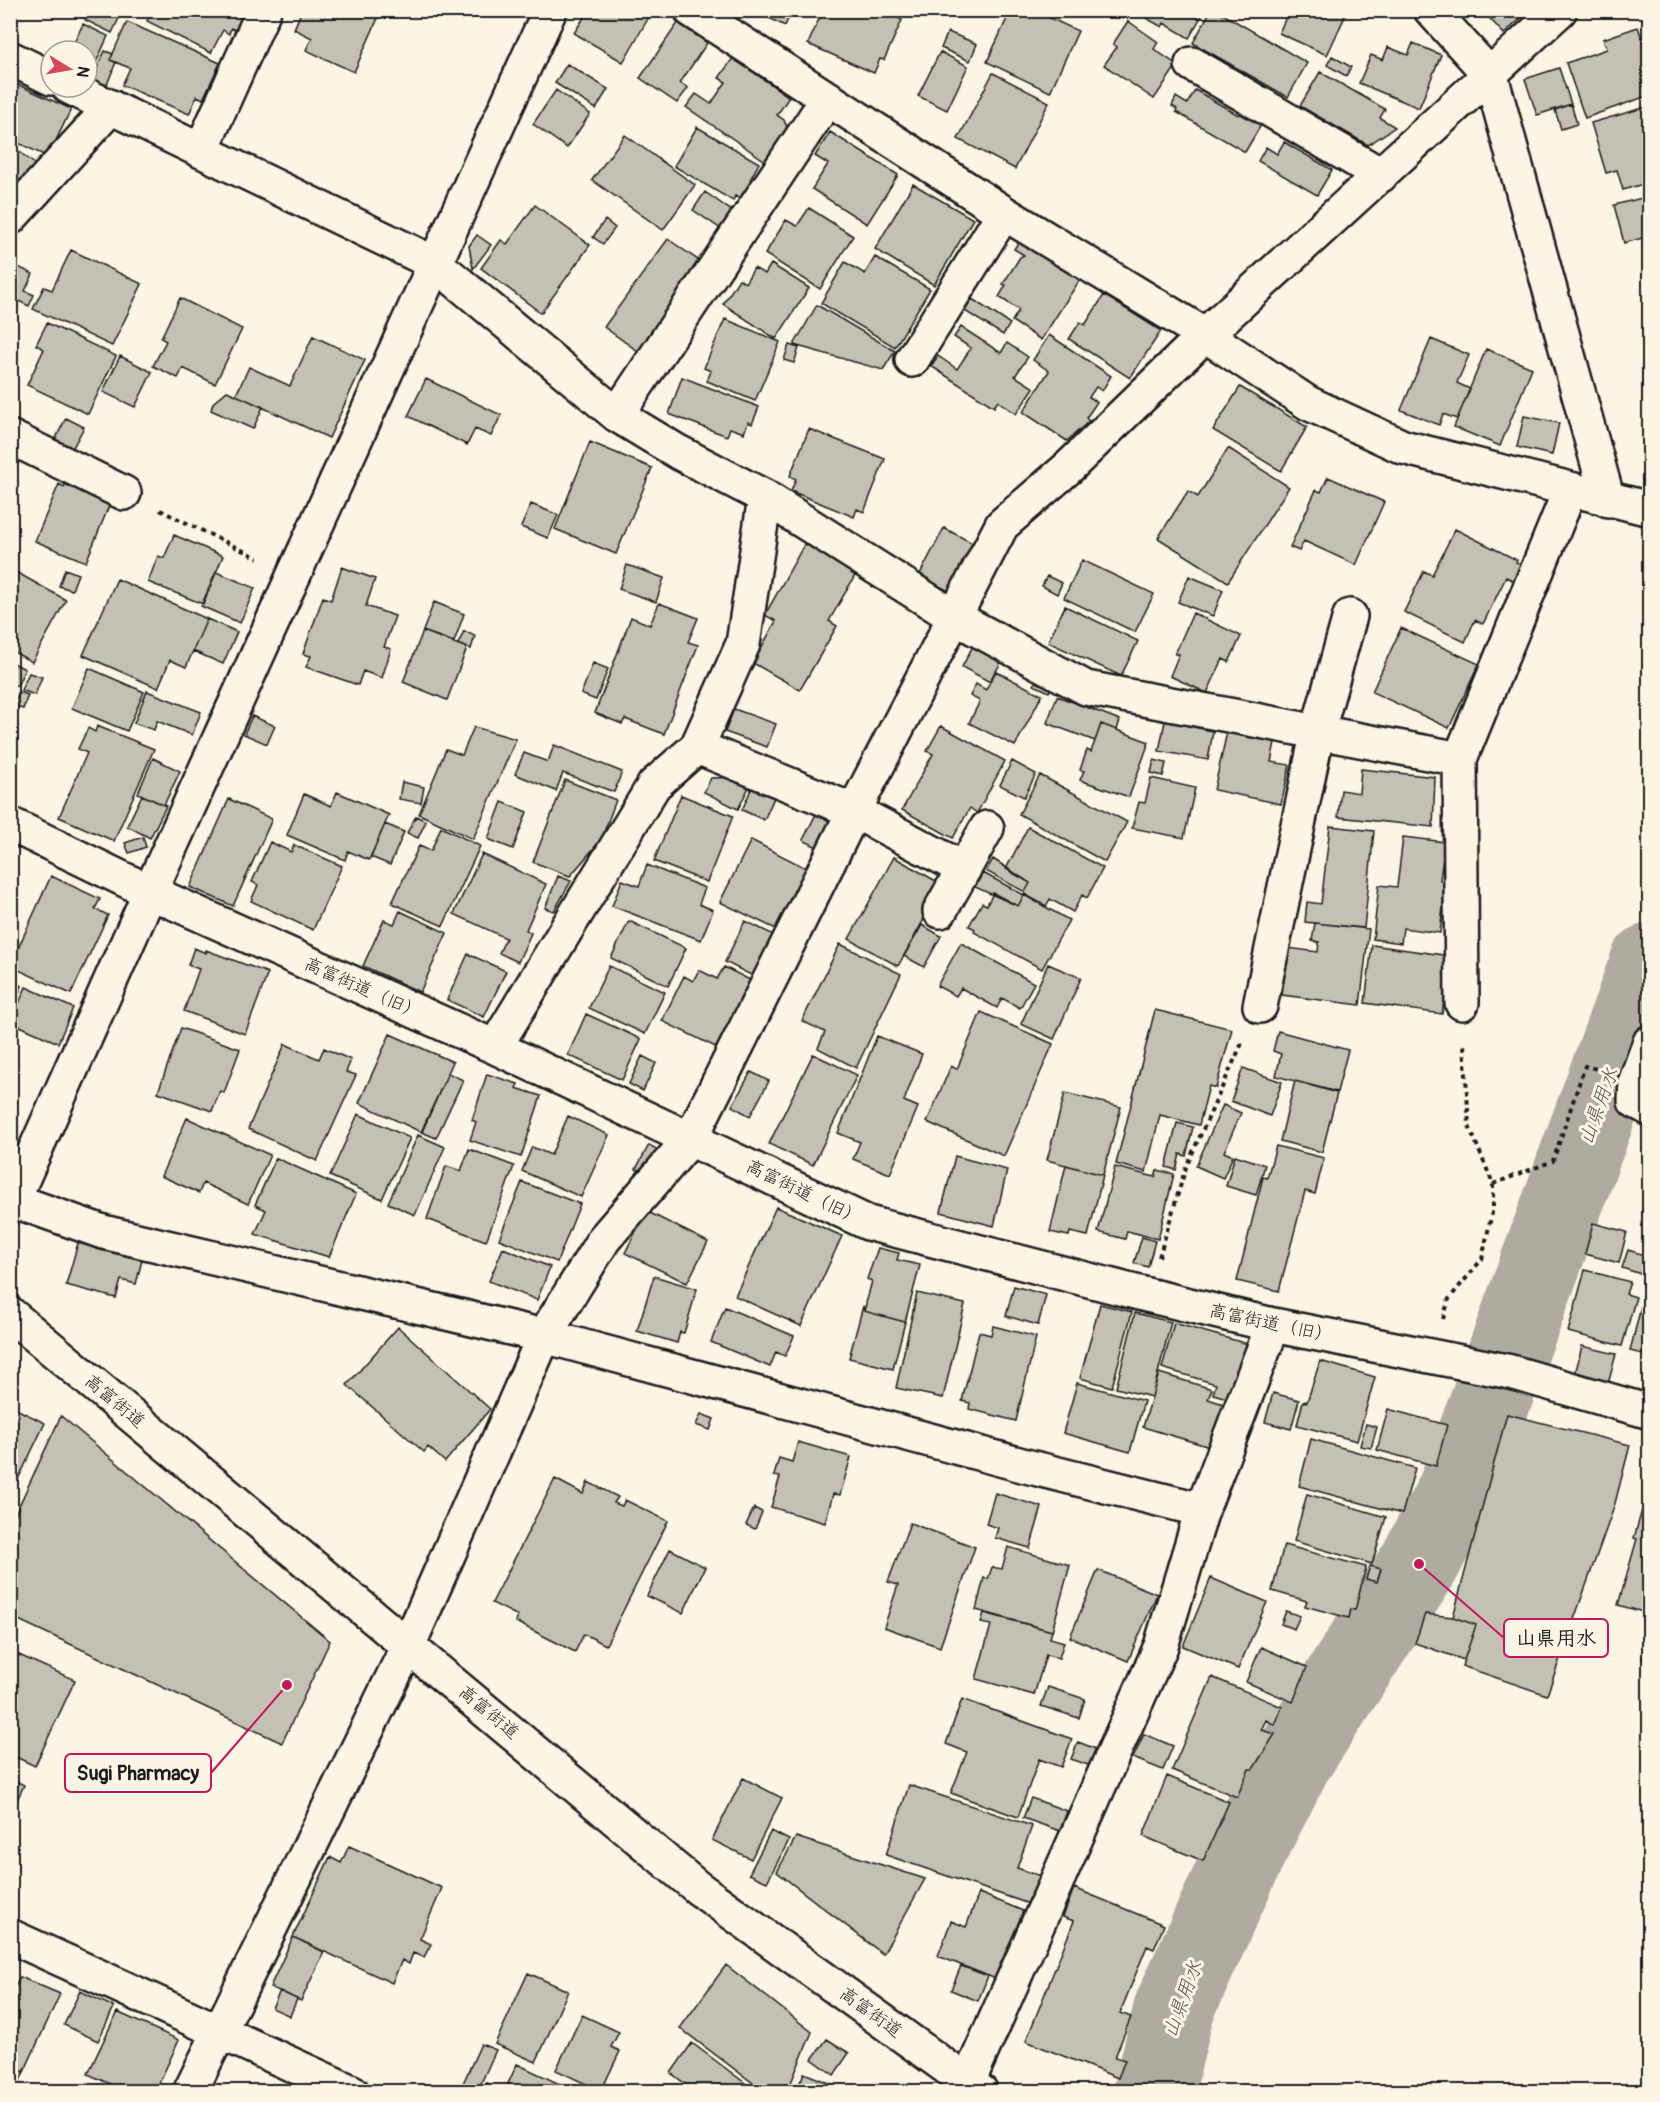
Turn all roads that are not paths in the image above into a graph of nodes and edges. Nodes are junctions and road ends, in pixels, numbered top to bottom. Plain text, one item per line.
1 (264, 10) edge
2 (550, 10) edge
3 (691, 10) edge
4 (1431, 10) edge
5 (1560, 10) edge
6 (10, 58) edge
7 (1192, 64) dead end
8 (39, 72) edge
9 (1491, 76) junction
10 (828, 98) junction
11 (94, 99) edge
12 (111, 107) junction
13 (201, 151) junction
14 (1381, 175) junction
15 (1004, 213) junction
16 (10, 218) edge
17 (436, 264) junction
18 (1205, 335) junction
19 (912, 360) dead end
20 (617, 415) junction
21 (10, 437) edge
22 (1570, 490) junction
23 (124, 493) road end
24 (765, 497) junction
25 (1608, 500) junction
26 (1650, 509) edge
27 (1350, 616) dead end
28 (956, 618) junction
29 (1318, 730) junction
30 (697, 747) junction
31 (1460, 759) junction
32 (854, 811) junction
33 (10, 824) edge
34 (987, 828) dead end
35 (964, 869) junction
36 (150, 892) junction
37 (940, 911) dead end
38 (1462, 1003) road end
39 (1260, 1006) road end
40 (1650, 1042) edge
41 (495, 1047) junction
42 (1650, 1109) edge
43 (691, 1138) junction
44 (12, 1202) edge
45 (10, 1314) edge
46 (1273, 1325) junction
47 (544, 1336) junction
48 (1650, 1412) edge
49 (1202, 1510) junction
50 (409, 1644) junction
51 (10, 1936) edge
52 (218, 2031) junction
53 (975, 2087) edge
54 (190, 2091) edge
55 (352, 2091) edge

1 - 13 street
2 - 17 street
3 - 10 street
4 - 9 street
5 - 9 street
6 - 8 street
7 - 14 street
9 - 14 street
9 - 25 street
10 - 15 street
10 - 20 street
11 - 12 street
12 - 13 street
12 - 16 street
13 - 17 street
14 - 18 street
15 - 18 street
15 - 19 street
17 - 20 street
17 - 36 street
18 - 22 street
18 - 28 street
20 - 24 street
21 - 23 street
22 - 25 street
22 - 31 street
24 - 28 street
24 - 30 street
25 - 26 street
27 - 29 street
28 - 29 street
28 - 32 street
29 - 31 street
29 - 39 street
30 - 32 street
30 - 41 street
31 - 38 street
32 - 35 street
32 - 43 street
33 - 36 street, 高富街道（旧）
34 - 35 street
35 - 37 street
36 - 41 street, 高富街道（旧）
36 - 44 street
40 - 42 street
41 - 43 street, 高富街道（旧）
43 - 46 street, 高富街道（旧）
43 - 47 street
44 - 47 street
45 - 50 street, 高富街道
46 - 48 street, 高富街道（旧）
46 - 49 street
47 - 49 street
47 - 50 street
49 - 53 street
50 - 52 street
50 - 53 street, 高富街道
51 - 52 street
52 - 54 street
52 - 55 street

